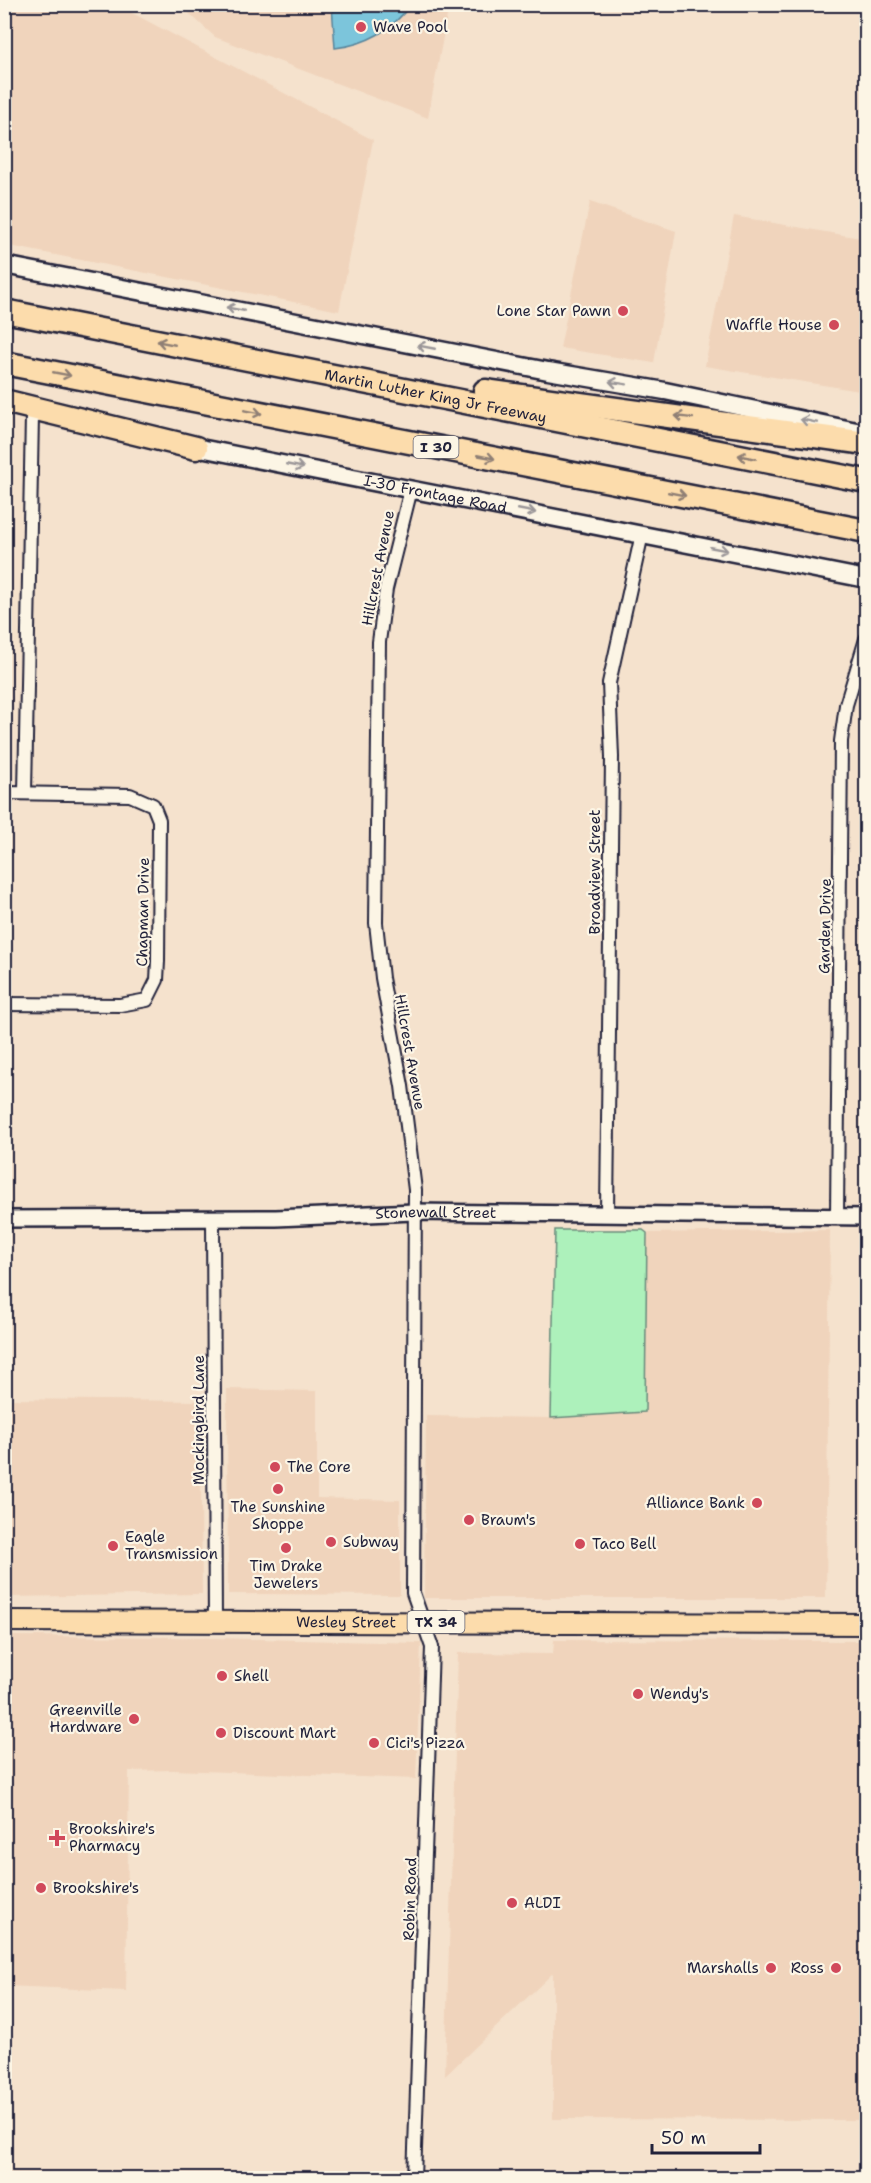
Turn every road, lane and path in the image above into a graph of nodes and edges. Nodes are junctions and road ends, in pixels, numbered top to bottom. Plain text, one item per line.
1 (4, 265) edge
2 (4, 311) edge
3 (265, 362) junction
4 (4, 363) edge
5 (4, 401) edge
6 (4, 410) edge
7 (32, 416) junction
8 (867, 433) edge
9 (867, 443) edge
10 (196, 448) junction
11 (867, 481) edge
12 (411, 489) junction
13 (867, 531) edge
14 (642, 534) junction
15 (867, 579) edge
16 (867, 639) edge
17 (4, 793) edge
18 (25, 793) junction
19 (4, 1004) edge
20 (414, 1212) junction
21 (608, 1214) junction
22 (837, 1217) junction
23 (867, 1217) edge
24 (4, 1219) edge
25 (213, 1219) junction
26 (4, 1621) edge
27 (215, 1622) junction
28 (423, 1622) junction
29 (867, 1624) edge
30 (414, 2178) edge

8 -> 1 main road
3 -> 2 highway, Martin Luther King Jr Freeway
9 -> 3 highway
11 -> 3 highway, Martin Luther King Jr Freeway
4 -> 13 highway, I 30
5 - 10 highway
6 - 7 main road, I-30 Frontage Road
7 - 10 main road, I-30 Frontage Road
7 - 18 street
10 -> 12 main road, I-30 Frontage Road
12 -> 14 main road, I-30 Frontage Road
12 - 20 street, Hillcrest Avenue
14 -> 15 main road, I-30 Frontage Road
14 - 21 street, Broadview Street
16 - 22 street, Garden Drive
17 - 18 street
18 - 19 street, Chapman Drive
20 - 21 street, Stonewall Street
20 - 25 street, Stonewall Street
20 - 28 street, Hillcrest Avenue
21 - 22 street, Stonewall Street
22 - 23 street, Stonewall Street
24 - 25 street, Stonewall Street
25 - 27 street, Mockingbird Lane
26 - 27 main road, Wesley Street / TX 34
27 - 28 main road, Wesley Street / TX 34
28 - 29 main road, Wesley Street / TX 34
28 - 30 street, Robin Road

